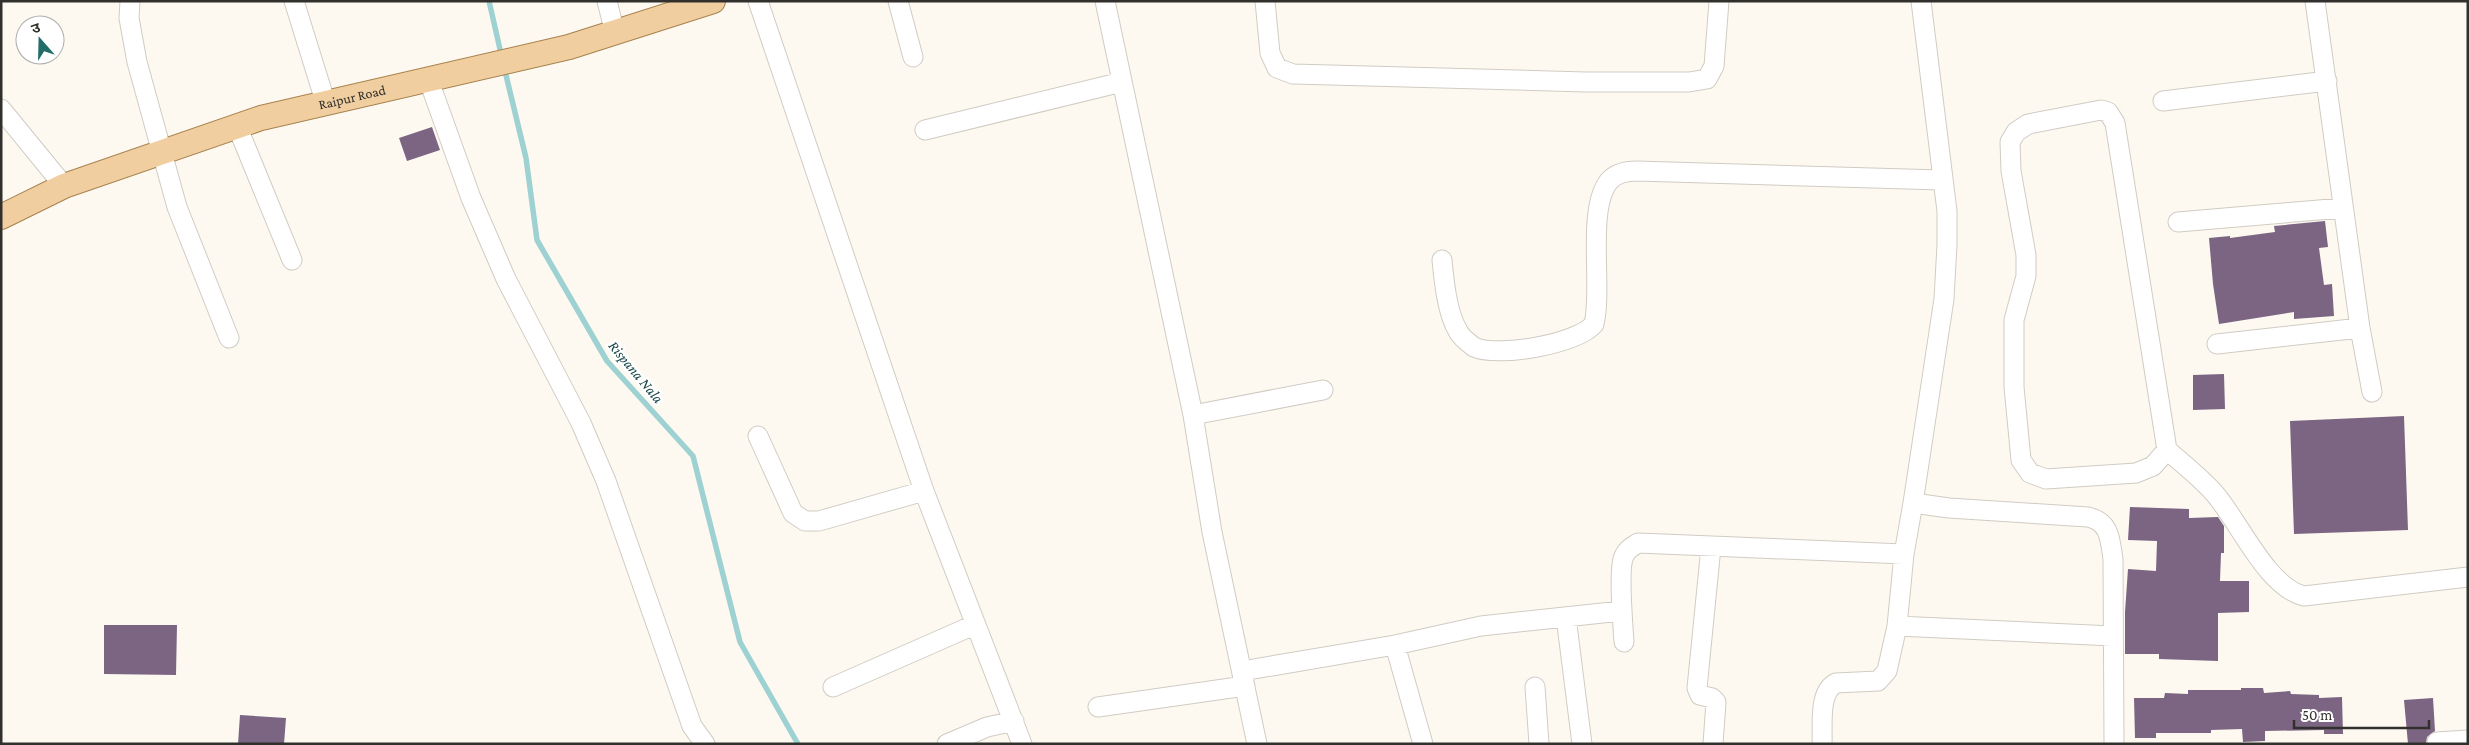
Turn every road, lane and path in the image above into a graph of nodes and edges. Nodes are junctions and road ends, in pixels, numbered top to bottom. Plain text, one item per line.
1 (130, 1) edge
2 (294, 1) edge
3 (607, 1) edge
4 (713, 1) edge
5 (758, 1) edge
6 (898, 1) edge
7 (1105, 1) edge
8 (1265, 1) edge
9 (1719, 1) edge
10 (1921, 1) edge
11 (2315, 1) edge
12 (615, 33) junction
13 (913, 57) dead end
14 (429, 81) junction
15 (2327, 81) junction
16 (1122, 82) junction
17 (2162, 101) dead end
18 (326, 104) junction
19 (1, 109) edge
20 (237, 126) junction
21 (925, 130) dead end
22 (162, 153) junction
23 (1942, 180) junction
24 (64, 186) junction
25 (2342, 208) junction
26 (1, 217) edge
27 (2178, 222) dead end
28 (292, 260) dead end
29 (1442, 260) dead end
30 (2360, 328) junction
31 (229, 338) dead end
32 (2217, 344) dead end
33 (1323, 390) dead end
34 (2372, 392) dead end
35 (1193, 414) junction
36 (758, 436) dead end
37 (2167, 450) junction
38 (924, 491) junction
39 (1913, 503) junction
40 (1711, 547) junction
41 (1904, 554) junction
42 (2468, 577) edge
43 (1621, 611) junction
44 (1566, 618) junction
45 (974, 626) junction
46 (1897, 626) junction
47 (2113, 636) junction
48 (1624, 642) dead end
49 (1395, 645) junction
50 (1243, 679) junction
51 (833, 687) dead end
52 (1535, 687) dead end
53 (1098, 707) dead end
54 (1014, 721) junction
55 (2468, 740) edge
56 (2437, 742) dead end
57 (705, 744) edge
58 (947, 744) edge
59 (1022, 744) edge
60 (1257, 744) edge
61 (1423, 744) edge
62 (1540, 744) edge
63 (1582, 744) edge
64 (1713, 744) edge
65 (1822, 744) edge
66 (2114, 744) edge

1 - 22 street
2 - 18 street
3 - 12 street
4 - 12 main road, Raipur Road
5 - 38 street
6 - 13 street
7 - 16 street
8 - 9 street
10 - 23 street
11 - 15 street
12 - 14 main road, Raipur Road
14 - 18 main road, Raipur Road
14 - 57 street
15 - 17 street
15 - 25 street
16 - 21 street
16 - 35 street
18 - 20 main road, Raipur Road
19 - 24 street
20 - 22 main road, Raipur Road
20 - 28 street
22 - 24 main road, Raipur Road
22 - 31 street
23 - 29 street
23 - 39 street
24 - 26 main road, Raipur Road
25 - 27 street
25 - 30 street
30 - 32 street
30 - 34 street
33 - 35 street
35 - 50 street
36 - 38 street
37 - 37 street
37 - 42 street
38 - 45 street
39 - 41 street
39 - 47 street
40 - 41 street
40 - 43 street
40 - 64 street
41 - 46 street
43 - 44 street
43 - 48 street
44 - 49 street
44 - 63 street
45 - 51 street
45 - 54 street
46 - 47 street
46 - 65 street
47 - 66 street
49 - 50 street
49 - 61 street
50 - 53 street
50 - 60 street
52 - 62 street
54 - 58 street
54 - 59 street
55 - 56 street

